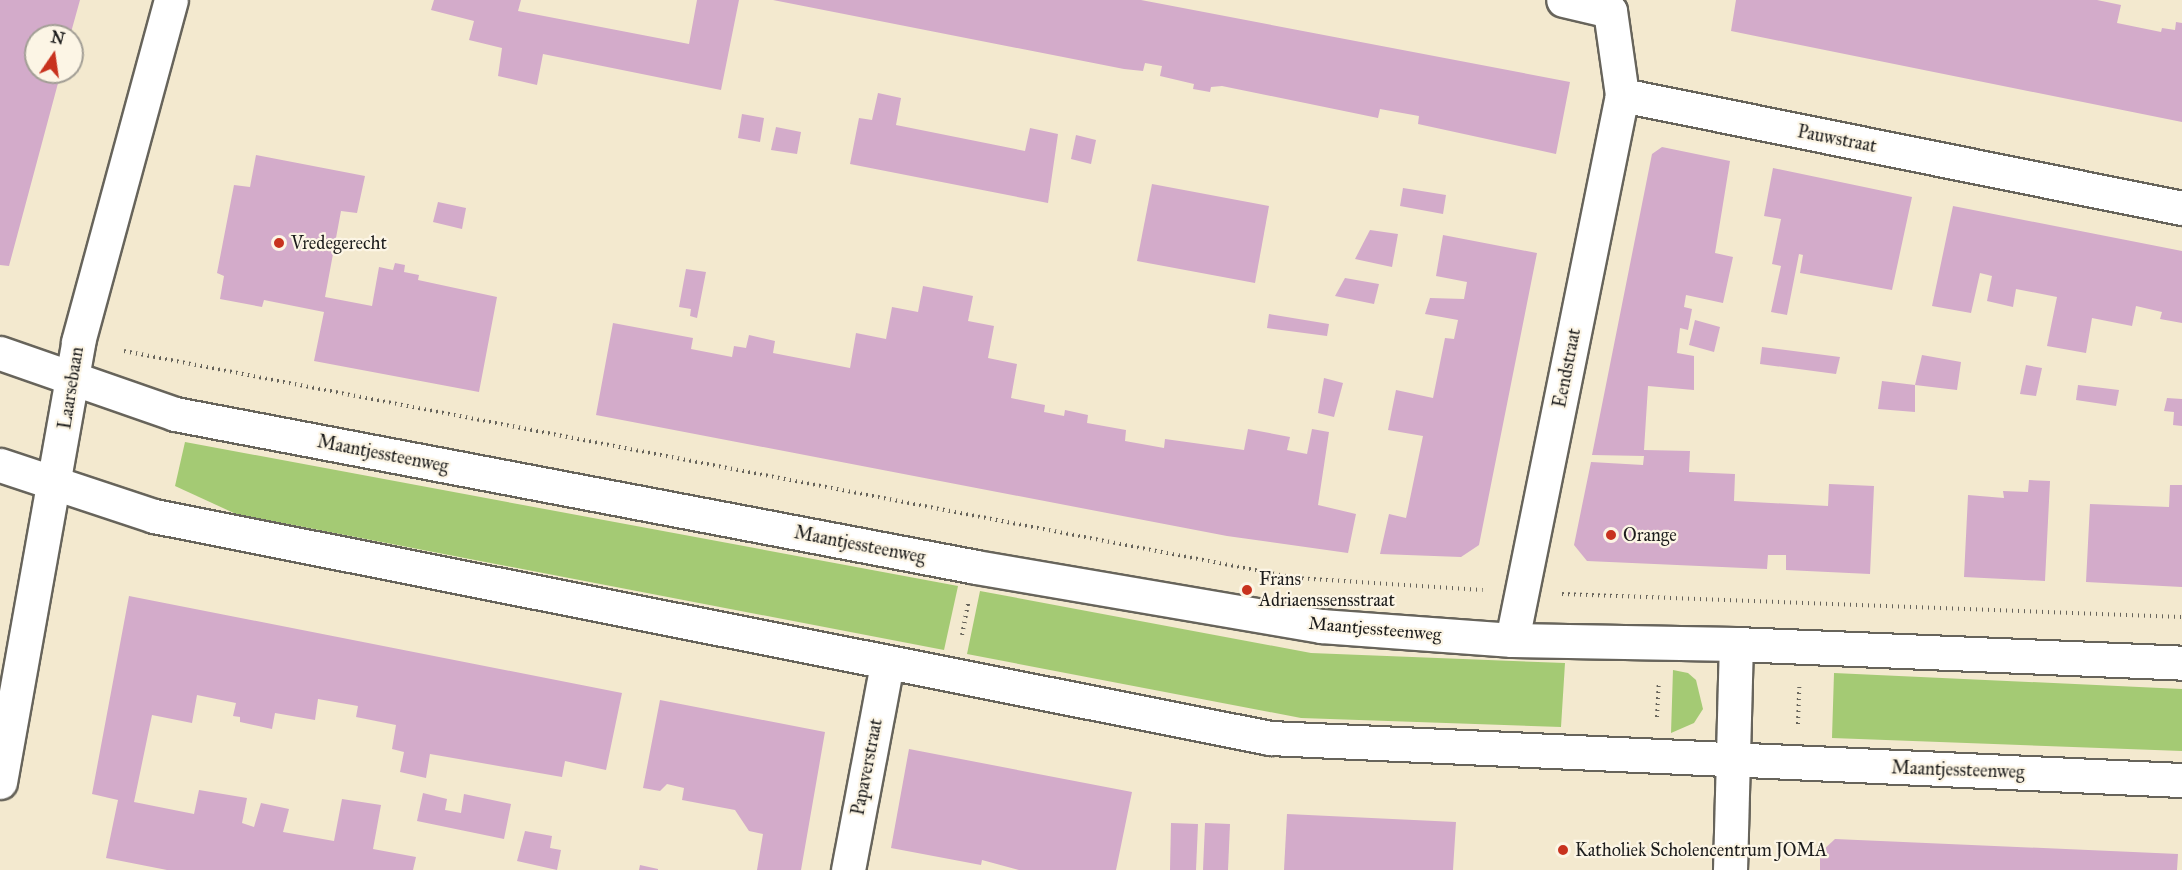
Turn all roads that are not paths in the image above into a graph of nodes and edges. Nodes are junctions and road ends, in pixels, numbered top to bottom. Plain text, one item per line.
1 (171, 0) edge
2 (1563, 0) edge
3 (1622, 95) junction
4 (2182, 208) edge
5 (0, 353) edge
6 (73, 377) junction
7 (0, 465) edge
8 (56, 482) junction
9 (1512, 640) junction
10 (1736, 644) junction
11 (886, 663) junction
12 (2182, 663) edge
13 (1734, 761) junction
14 (2182, 780) edge
15 (0, 782) edge
16 (848, 870) edge
17 (1730, 870) edge

1 - 6 street, Laarsebaan
2 - 3 street
3 - 4 street, Pauwstraat
3 - 9 street, Eendstraat
5 - 6 street, Maantjessteenweg
6 - 8 street, Laarsebaan
6 - 9 street, Maantjessteenweg
7 - 8 street, Maantjessteenweg
8 - 11 street, Maantjessteenweg
8 - 15 street, Laarsebaan
9 - 10 street, Maantjessteenweg
10 - 12 street, Maantjessteenweg
10 - 13 street
11 - 13 street, Maantjessteenweg
11 - 16 street, Papaverstraat
13 - 14 street, Maantjessteenweg
13 - 17 street

